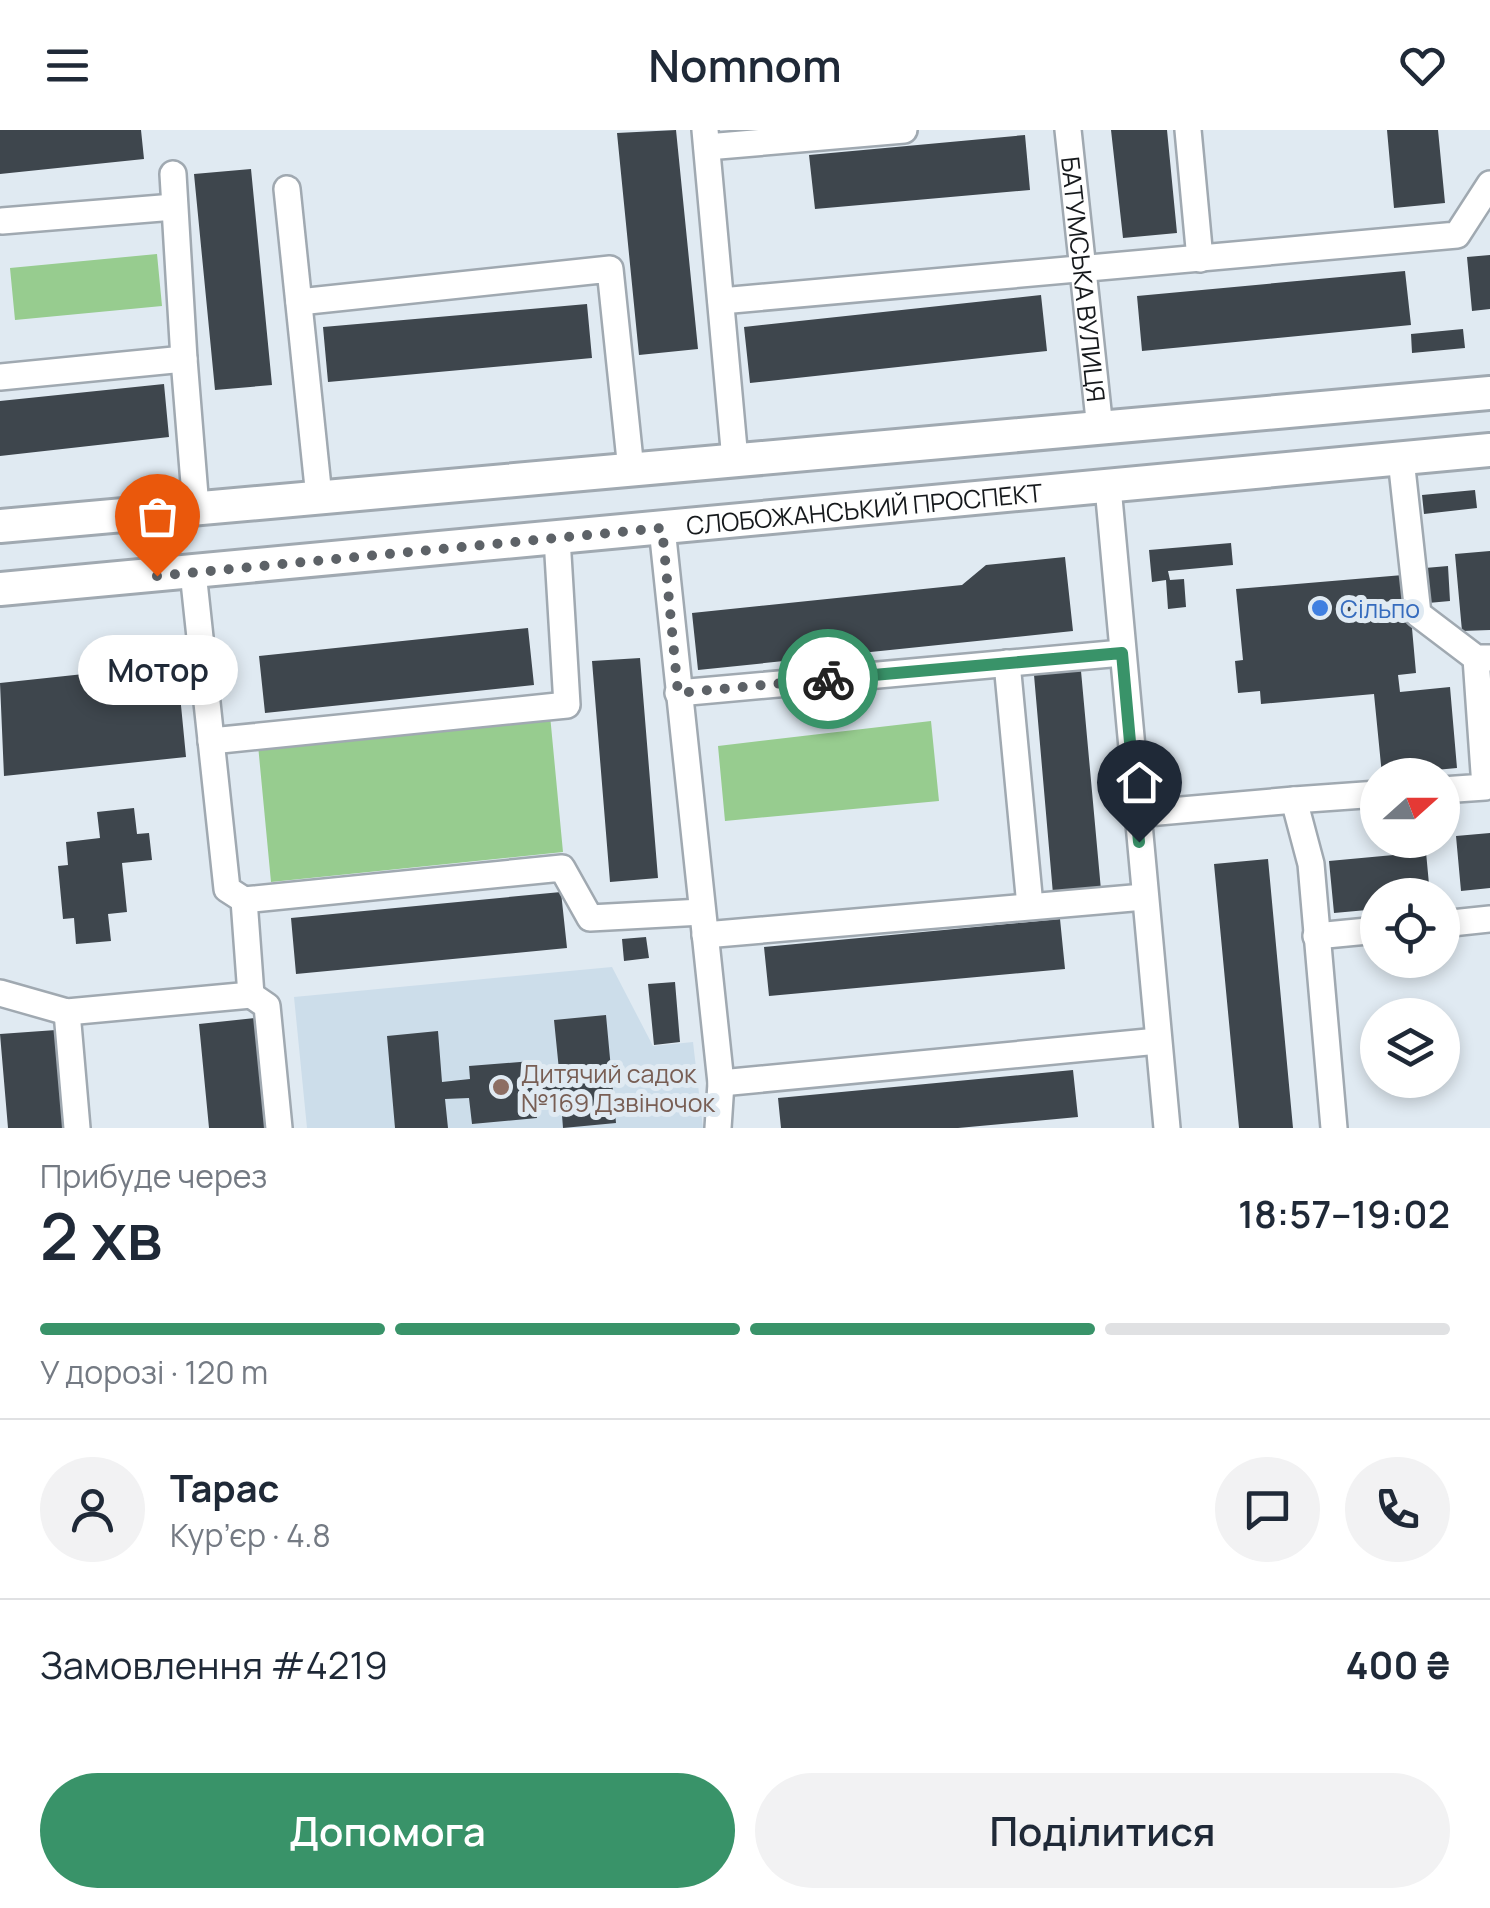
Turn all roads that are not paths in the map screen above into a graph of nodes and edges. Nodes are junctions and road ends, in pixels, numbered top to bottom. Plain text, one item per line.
1 (904, 130) edge
2 (1068, 130) edge
3 (1188, 130) edge
4 (706, 138) edge
5 (173, 174) dead end
6 (1490, 184) edge
7 (287, 188) dead end
8 (174, 207) junction
9 (2, 221) edge
10 (1200, 259) junction
11 (1083, 270) junction
12 (721, 301) junction
13 (299, 302) junction
14 (184, 359) junction
15 (0, 377) edge
16 (1490, 393) edge
17 (1100, 429) junction
18 (1490, 450) edge
19 (1401, 459) junction
20 (735, 460) junction
21 (631, 470) junction
22 (1108, 487) junction
23 (320, 497) junction
24 (196, 508) junction
25 (0, 526) edge
26 (662, 528) junction
27 (557, 538) junction
28 (193, 572) junction
29 (0, 589) edge
30 (1122, 653) junction
31 (1483, 658) edge
32 (1007, 663) junction
33 (678, 693) junction
34 (211, 740) junction
35 (1460, 789) edge
36 (1360, 795) edge
37 (1294, 800) junction
38 (1136, 814) junction
39 (1144, 897) junction
40 (244, 900) junction
41 (1030, 906) junction
42 (1490, 919) edge
43 (1460, 922) edge
44 (704, 924) junction
45 (1360, 932) edge
46 (1316, 936) junction
47 (0, 993) edge
48 (251, 995) junction
49 (67, 1012) junction
50 (1158, 1040) junction
51 (721, 1083) junction
52 (78, 1128) edge
53 (279, 1128) edge
54 (718, 1128) edge
55 (1167, 1128) edge
56 (1334, 1128) edge

1 - 4 street
2 - 11 street, БАТУМСЬКА ВУЛИЦЯ
3 - 10 street
4 - 12 street
5 - 8 street
6 - 10 street
7 - 13 street
8 - 9 street
8 - 14 street
10 - 11 street
11 - 12 street
11 - 17 street, БАТУМСЬКА ВУЛИЦЯ
12 - 20 street
13 - 21 street
13 - 23 street
14 - 15 street
14 - 24 street
16 - 17 main road
17 - 20 main road
18 - 19 main road, СЛОБОЖАНСЬКИЙ ПРОСПЕКТ
19 - 22 main road, СЛОБОЖАНСЬКИЙ ПРОСПЕКТ
19 - 31 street
20 - 21 main road
21 - 23 main road
22 - 26 main road, СЛОБОЖАНСЬКИЙ ПРОСПЕКТ
22 - 30 street
23 - 24 main road
24 - 25 main road
26 - 27 main road, СЛОБОЖАНСЬКИЙ ПРОСПЕКТ
26 - 33 street
27 - 28 main road, СЛОБОЖАНСЬКИЙ ПРОСПЕКТ
27 - 34 street
28 - 29 main road, СЛОБОЖАНСЬКИЙ ПРОСПЕКТ
28 - 34 street
30 - 32 street
30 - 38 street
31 - 35 street
32 - 33 street
32 - 41 street
33 - 44 street
34 - 40 street
36 - 37 street
37 - 38 street
37 - 46 street
38 - 39 street
39 - 41 street
39 - 50 street
40 - 44 street
40 - 48 street
41 - 44 street
42 - 43 street
44 - 51 street
45 - 46 street
46 - 56 street
47 - 49 street
48 - 49 street
48 - 53 street
49 - 52 street
50 - 51 street
50 - 55 street
51 - 54 street

